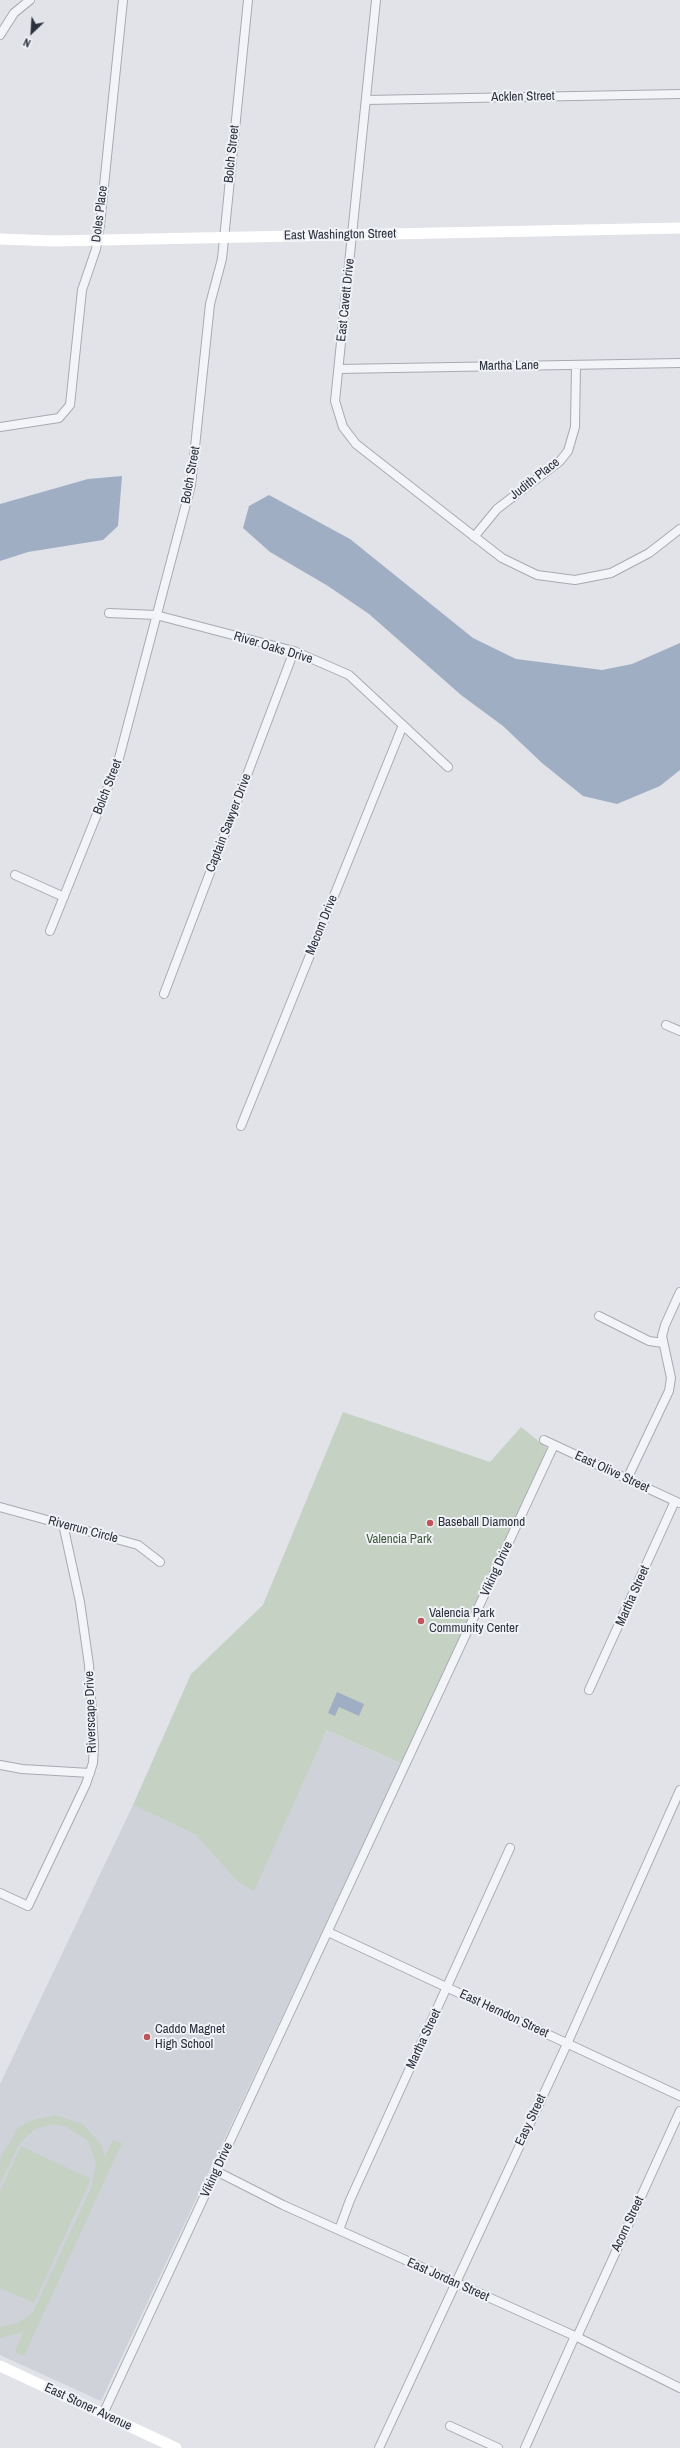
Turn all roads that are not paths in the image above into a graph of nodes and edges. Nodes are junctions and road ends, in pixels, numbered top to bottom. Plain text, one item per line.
1 (30, 0) edge
2 (123, 0) edge
3 (248, 0) edge
4 (376, 0) edge
5 (0, 35) edge
6 (680, 94) edge
7 (366, 100) junction
8 (680, 228) edge
9 (352, 235) junction
10 (224, 238) junction
11 (0, 239) edge
12 (98, 240) junction
13 (680, 363) edge
14 (576, 365) junction
15 (339, 369) junction
16 (0, 427) edge
17 (680, 529) edge
18 (474, 537) junction
19 (109, 613) dead end
20 (156, 615) junction
21 (294, 651) junction
22 (403, 725) junction
23 (448, 767) dead end
24 (15, 875) dead end
25 (64, 897) junction
26 (50, 931) dead end
27 (164, 994) dead end
28 (666, 1025) dead end
29 (680, 1031) edge
30 (241, 1126) dead end
31 (680, 1292) edge
32 (598, 1316) dead end
33 (663, 1343) junction
34 (544, 1440) dead end
35 (554, 1445) junction
36 (627, 1479) junction
37 (677, 1502) edge
38 (0, 1507) edge
39 (63, 1524) junction
40 (160, 1562) dead end
41 (589, 1690) dead end
42 (0, 1765) edge
43 (90, 1773) junction
44 (680, 1790) edge
45 (510, 1848) dead end
46 (0, 1893) edge
47 (329, 1930) junction
48 (448, 1988) junction
49 (567, 2044) junction
50 (680, 2096) edge
51 (680, 2111) edge
52 (216, 2171) junction
53 (340, 2230) junction
54 (455, 2283) junction
55 (576, 2337) junction
56 (0, 2366) edge
57 (680, 2388) edge
58 (103, 2414) junction
59 (450, 2426) dead end
60 (176, 2448) edge
61 (379, 2448) edge
62 (498, 2448) edge
63 (525, 2448) edge

1 - 5 street
2 - 12 street, Doles Place
3 - 10 street, Bolch Street
4 - 7 street, East Cavett Drive
6 - 7 street, Acklen Street
7 - 9 street, East Cavett Drive
8 - 9 street, East Washington Street
9 - 10 street, East Washington Street
9 - 15 street, East Cavett Drive
10 - 12 street, East Washington Street
10 - 20 street, Bolch Street
11 - 12 street, East Washington Street
12 - 16 street, Doles Place
13 - 14 street, Martha Lane
14 - 15 street, Martha Lane
14 - 18 street, Judith Place
15 - 18 street, East Cavett Drive
17 - 18 street, East Cavett Drive
19 - 20 street, River Oaks Drive
20 - 21 street, River Oaks Drive
20 - 25 street, Bolch Street
21 - 22 street, River Oaks Drive
21 - 27 street, Captain Sawyer Drive
22 - 23 street, River Oaks Drive
22 - 30 street, Mecom Drive
24 - 25 street
25 - 26 street, Bolch Street
28 - 29 street
31 - 33 street
32 - 33 street
33 - 36 street
34 - 35 street, East Olive Street
35 - 36 street, East Olive Street
35 - 47 street, Viking Drive
36 - 37 street, East Olive Street
37 - 41 street, Martha Street
38 - 39 street, Riverrun Circle
39 - 40 street, Riverrun Circle
39 - 43 street, Riverscape Drive
42 - 43 street
43 - 46 street, Riverscape Drive
44 - 49 street, Easy Street
45 - 48 street, Martha Street
47 - 48 street, East Herndon Street
47 - 52 street, Viking Drive
48 - 49 street, East Herndon Street
48 - 53 street, Martha Street
49 - 50 street, East Herndon Street
49 - 54 street, Easy Street
51 - 55 street, Acorn Street
52 - 53 street, East Jordan Street
52 - 58 street, Viking Drive
53 - 54 street, East Jordan Street
54 - 55 street, East Jordan Street
54 - 61 street, Easy Street
55 - 57 street, East Jordan Street
55 - 63 street, Acorn Street
56 - 58 street, East Stoner Avenue
58 - 60 street, East Stoner Avenue
59 - 62 street

